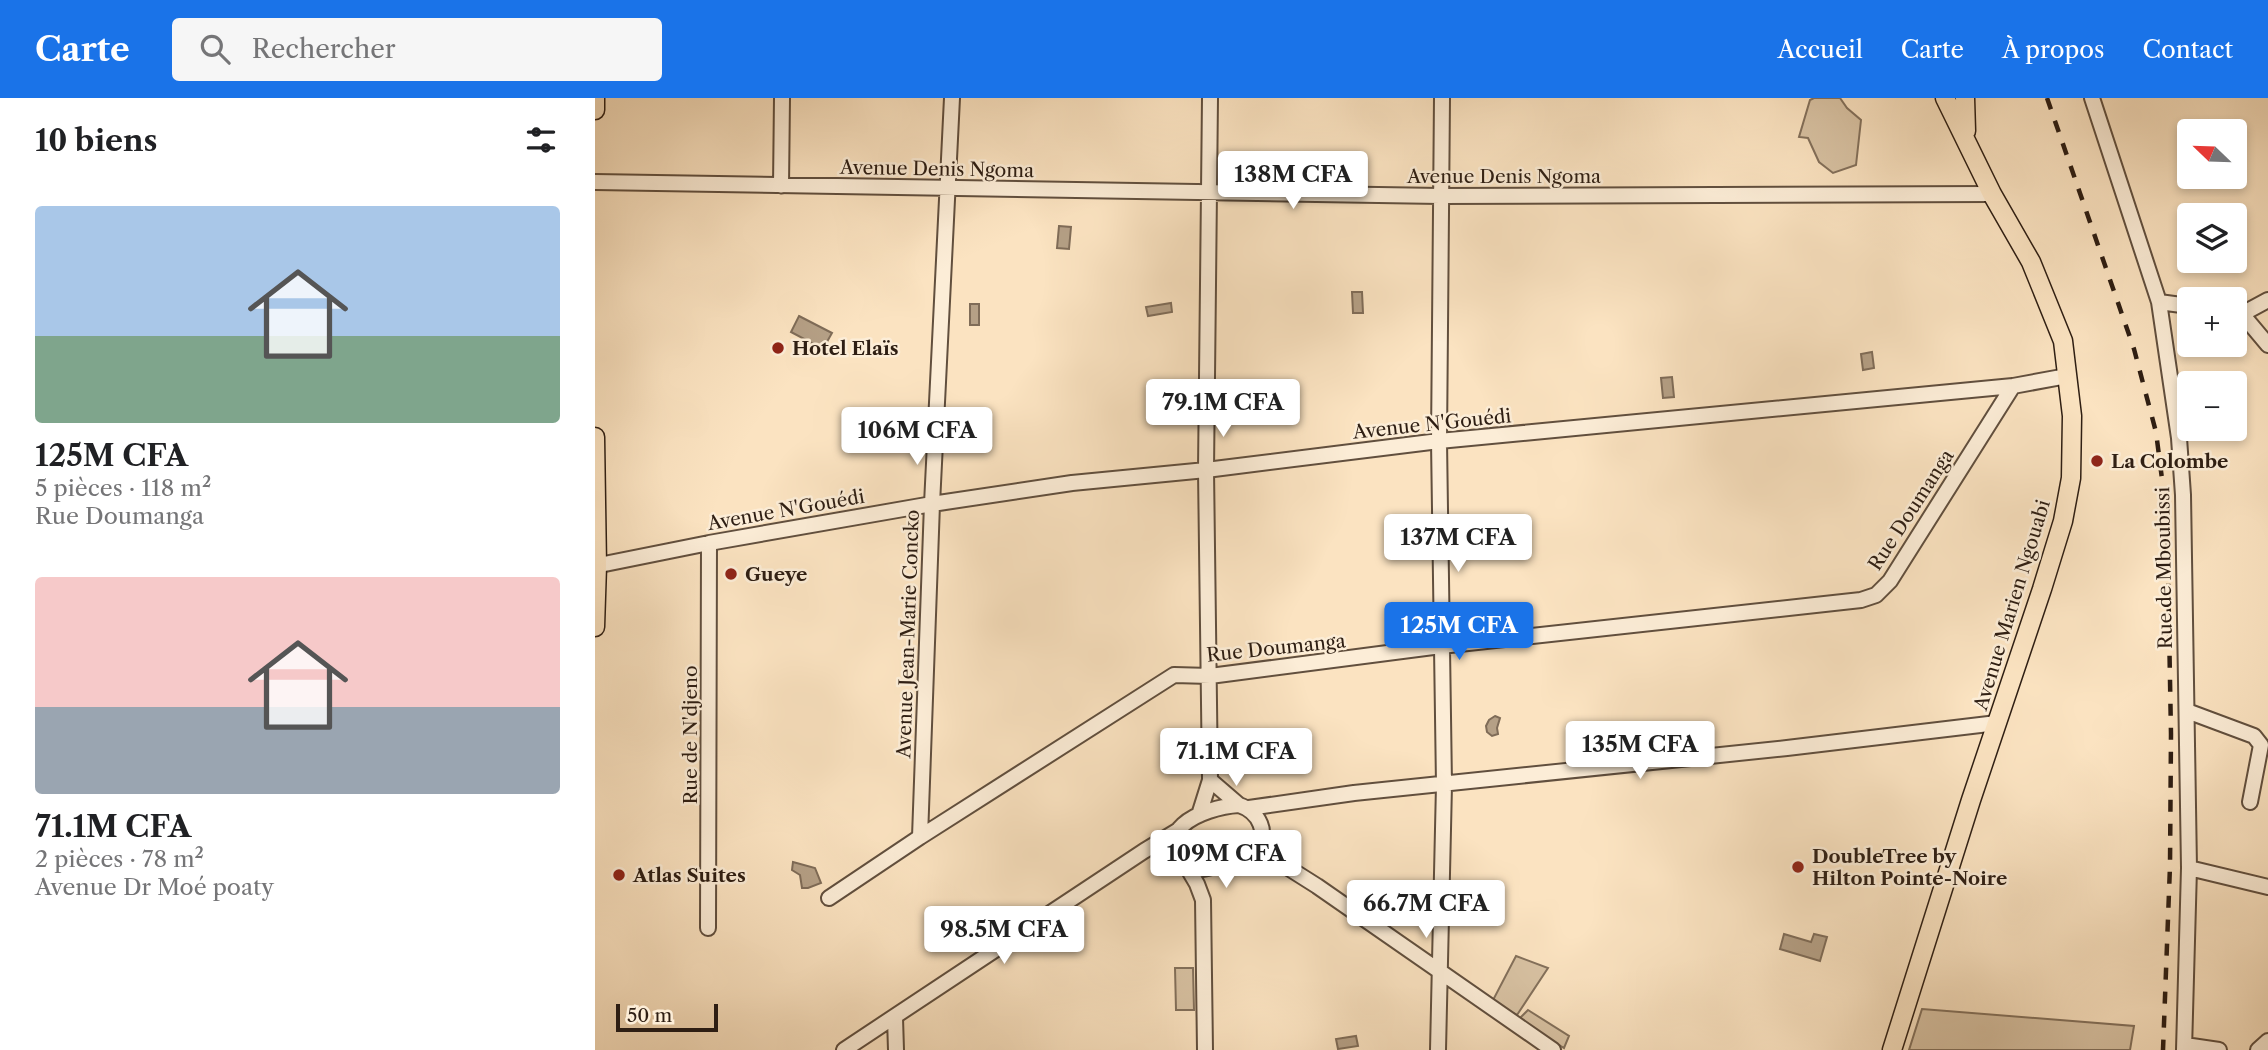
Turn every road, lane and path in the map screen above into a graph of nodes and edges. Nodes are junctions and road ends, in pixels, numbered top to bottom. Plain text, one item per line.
1 (595, 98) edge
2 (782, 98) edge
3 (953, 98) edge
4 (1210, 98) edge
5 (1442, 98) edge
6 (1945, 98) edge
7 (1965, 98) edge
8 (2092, 98) edge
9 (595, 110) edge
10 (1966, 138) junction
11 (595, 182) edge
12 (781, 186) junction
13 (949, 187) junction
14 (1209, 193) junction
15 (1992, 194) junction
16 (1440, 196) junction
17 (2268, 300) edge
18 (2159, 302) junction
19 (2177, 304) edge
20 (2247, 310) edge
21 (2247, 323) edge
22 (2268, 345) edge
23 (2067, 376) junction
24 (2013, 386) junction
25 (595, 437) edge
26 (1439, 441) junction
27 (1206, 470) junction
28 (932, 503) junction
29 (709, 543) junction
30 (596, 566) edge
31 (595, 627) edge
32 (1441, 646) junction
33 (1210, 676) junction
34 (2186, 711) junction
35 (1997, 723) junction
36 (1210, 780) junction
37 (1444, 785) junction
38 (1278, 802) junction
39 (2249, 802) dead end
40 (1243, 806) junction
41 (1199, 815) junction
42 (1177, 831) junction
43 (1261, 831) junction
44 (920, 836) junction
45 (1143, 851) junction
46 (1244, 856) junction
47 (1279, 862) junction
48 (1183, 864) junction
49 (1216, 866) junction
50 (2189, 868) junction
51 (2268, 887) edge
52 (829, 898) dead end
53 (1203, 900) junction
54 (708, 928) dead end
55 (1440, 971) junction
56 (895, 1018) junction
57 (2268, 1041) edge
58 (2184, 1048) edge
59 (844, 1050) edge
60 (896, 1050) edge
61 (1205, 1050) edge
62 (1438, 1050) edge
63 (1553, 1050) edge
64 (1892, 1050) edge
65 (2219, 1050) edge
66 (2258, 1050) edge

1 - 9 main road
2 - 12 street
3 - 13 street, Avenue Jean-Marie Concko
4 - 14 street
5 - 16 street
6 - 10 main road, Avenue Marien Ngouabi
7 - 10 main road, Avenue Marien Ngouabi
8 - 18 street, Rue de Mboubissi
10 - 15 main road, Avenue Marien Ngouabi
11 - 12 street, Avenue Denis Ngoma
12 - 13 street, Avenue Denis Ngoma
13 - 14 street, Avenue Denis Ngoma
13 - 28 street, Avenue Jean-Marie Concko
14 - 16 street, Avenue Denis Ngoma
14 - 27 street
15 - 16 street, Avenue Denis Ngoma
15 - 23 main road, Avenue Marien Ngouabi
16 - 26 street
17 - 20 street
18 - 19 street
18 - 34 street, Rue de Mboubissi
21 - 22 street
23 - 24 street, Avenue N'Gouédi
23 - 35 main road, Avenue Marien Ngouabi
24 - 26 street, Avenue N'Gouédi
24 - 32 street, Rue Doumanga
25 - 30 main road
26 - 27 street, Avenue N'Gouédi
26 - 32 street
27 - 28 street, Avenue N'Gouédi
27 - 33 street
28 - 29 street, Avenue N'Gouédi
28 - 44 street, Avenue Jean-Marie Concko
29 - 30 street, Avenue N'Gouédi
29 - 54 street, Rue de N'djeno
30 - 31 main road
32 - 33 street, Rue Doumanga
32 - 37 street
33 - 36 street
33 - 44 street, Rue Doumanga
34 - 39 street
34 - 50 street, Rue de Mboubissi
35 - 37 street
35 - 64 main road, Avenue Marien Ngouabi
36 - 40 street
36 - 41 street
37 - 38 street
37 - 55 street
38 - 40 street
38 - 43 street
40 - 41 street
40 - 43 street
41 - 42 street
42 - 45 street
42 - 48 street
43 - 46 street
43 - 47 street
44 - 52 street, Rue Doumanga
45 - 48 street
45 - 56 street
46 - 47 street
46 - 49 street
47 - 55 street
48 - 49 street
48 - 53 street
49 - 53 street
50 - 51 street
50 - 58 street, Rue de Mboubissi
53 - 61 street
55 - 62 street
55 - 63 street
56 - 59 street
56 - 60 street
57 - 66 street
58 - 65 street

